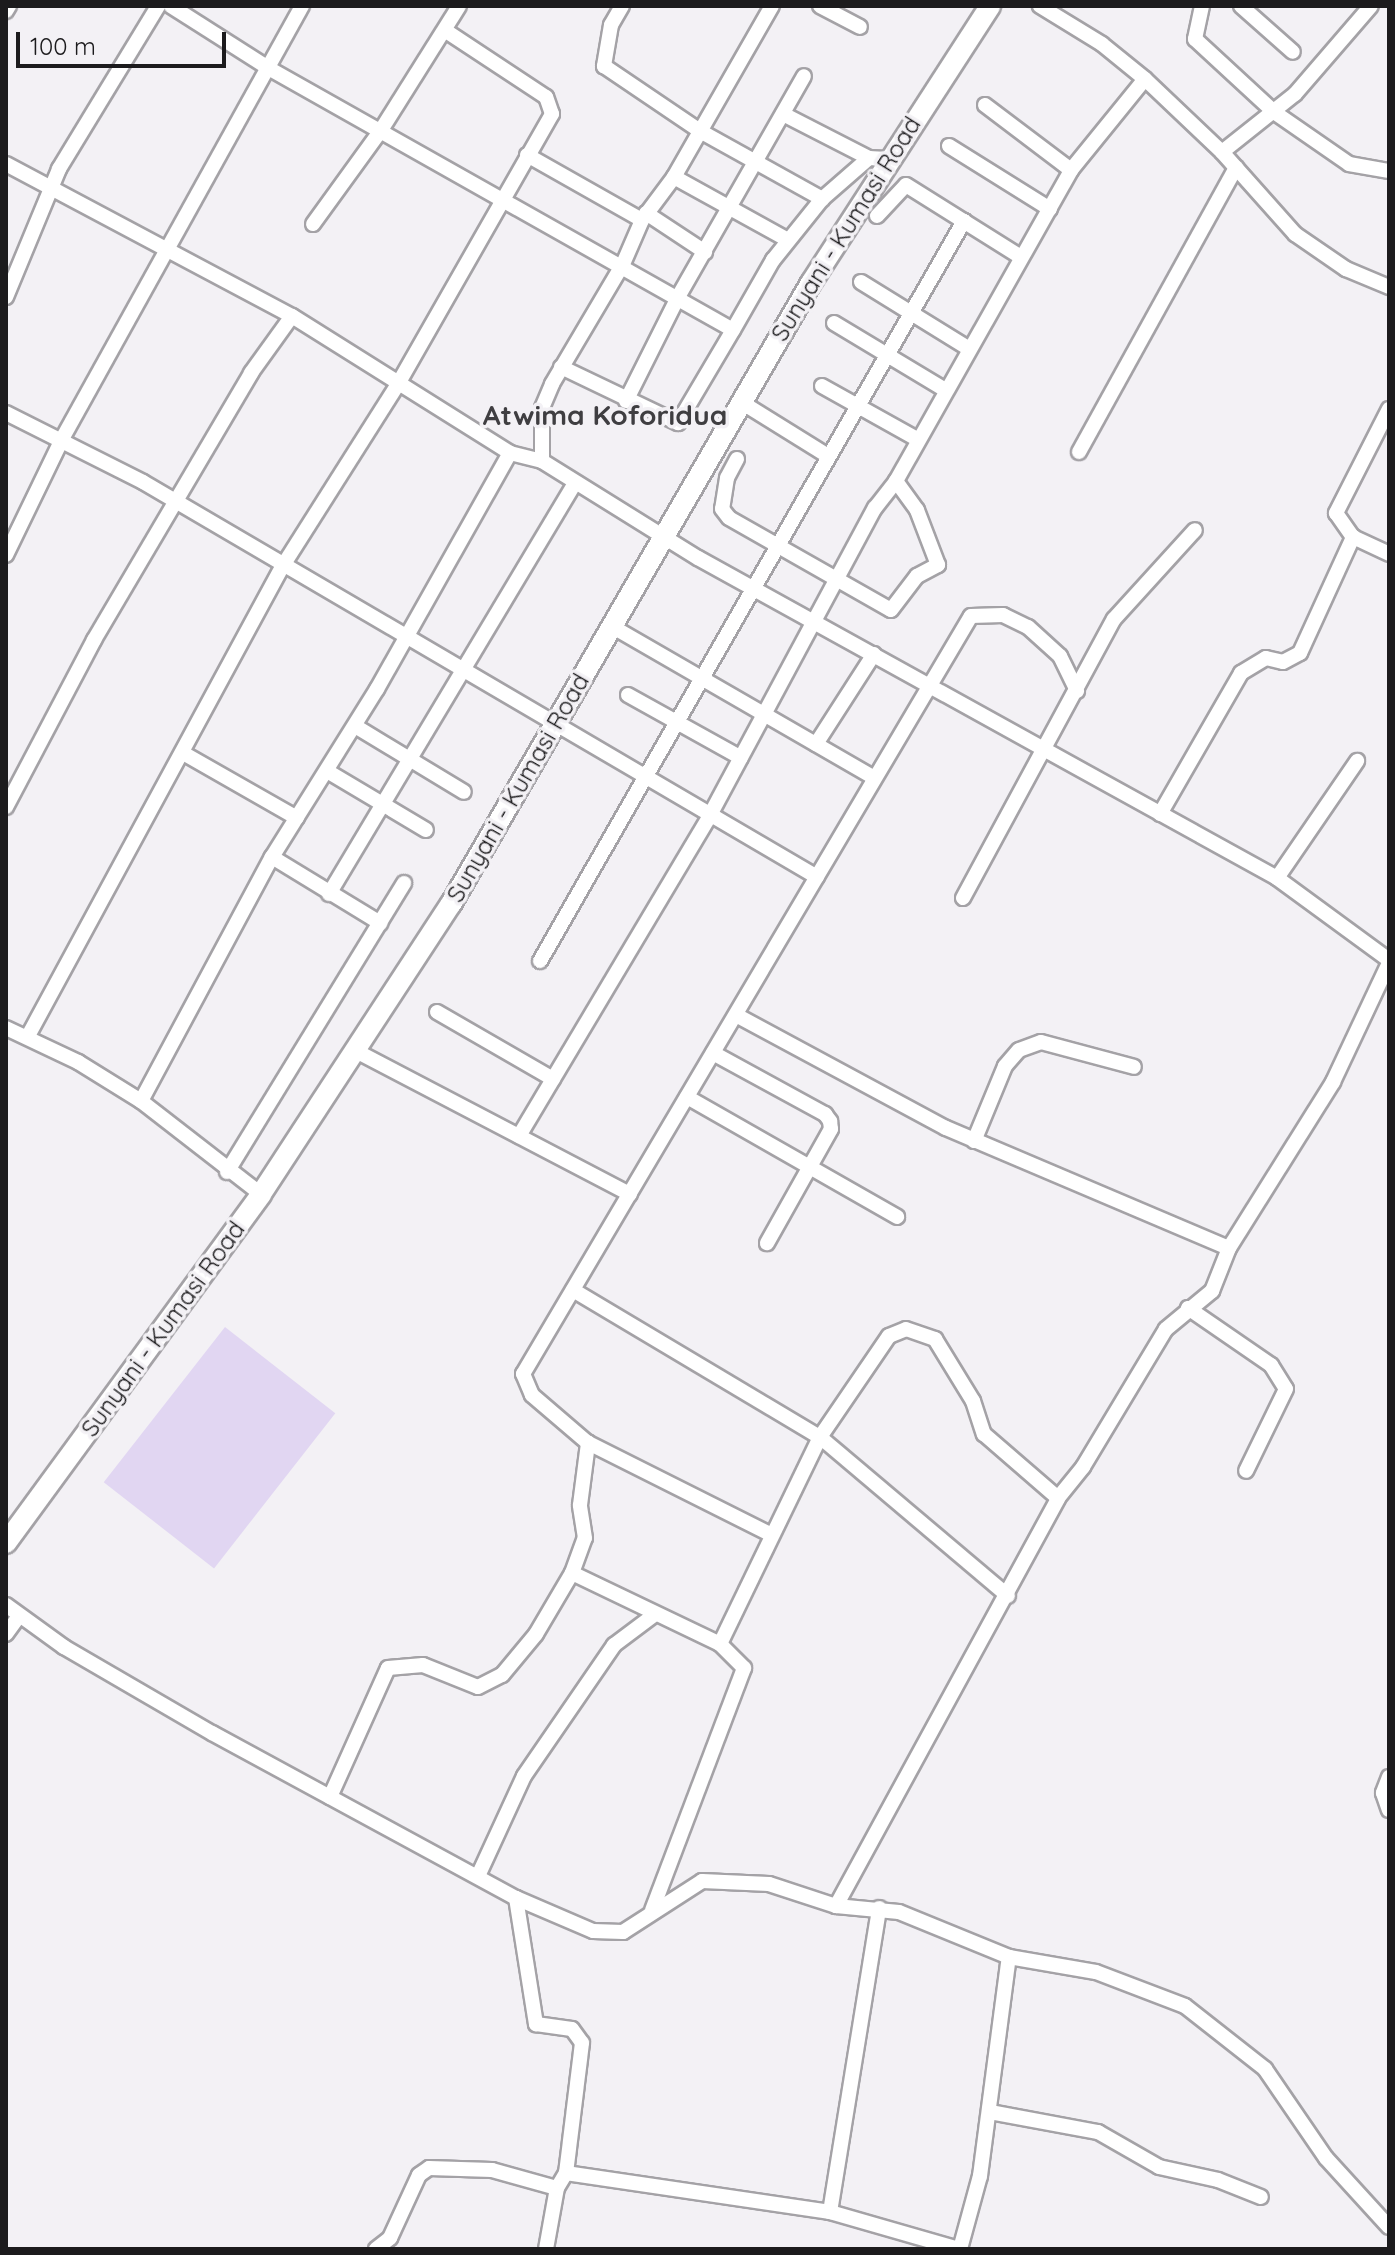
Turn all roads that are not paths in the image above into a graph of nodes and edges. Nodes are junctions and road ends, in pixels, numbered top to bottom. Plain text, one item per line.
1 (158, 6) edge
2 (171, 6) edge
3 (302, 6) edge
4 (459, 6) edge
5 (622, 6) edge
6 (772, 6) edge
7 (820, 6) edge
8 (990, 6) edge
9 (1040, 6) edge
10 (1202, 6) edge
11 (1241, 6) edge
12 (1371, 6) edge
13 (860, 27) dead end
14 (446, 31) junction
15 (1293, 52) dead end
16 (270, 69) junction
17 (804, 76) dead end
18 (1145, 79) junction
19 (985, 105) dead end
20 (1274, 112) junction
21 (783, 114) junction
22 (381, 130) junction
23 (700, 131) junction
24 (949, 146) dead end
25 (1222, 152) junction
26 (527, 155) junction
27 (878, 158) junction
28 (756, 161) junction
29 (6, 164) edge
30 (1236, 168) junction
31 (1071, 170) junction
32 (1389, 171) edge
33 (674, 177) junction
34 (51, 188) junction
35 (502, 196) junction
36 (822, 199) junction
37 (730, 206) junction
38 (1050, 209) junction
39 (877, 216) dead end
40 (644, 217) junction
41 (964, 221) junction
42 (313, 224) dead end
43 (788, 240) junction
44 (166, 249) junction
45 (705, 252) junction
46 (1021, 257) junction
47 (623, 264) junction
48 (861, 282) dead end
49 (1389, 287) edge
50 (6, 297) edge
51 (678, 297) junction
52 (911, 311) junction
53 (292, 316) junction
54 (834, 323) dead end
55 (733, 330) junction
56 (968, 348) junction
57 (886, 355) junction
58 (561, 367) junction
59 (398, 384) junction
60 (822, 386) dead end
61 (944, 389) junction
62 (626, 401) junction
63 (741, 402) junction
64 (857, 406) junction
65 (1389, 409) edge
66 (6, 413) edge
67 (915, 438) junction
68 (62, 439) junction
69 (1079, 452) dead end
70 (510, 453) junction
71 (828, 456) junction
72 (737, 459) dead end
73 (542, 461) junction
74 (896, 481) junction
75 (575, 483) junction
76 (176, 505) junction
77 (1195, 530) dead end
78 (1353, 537) junction
79 (665, 539) junction
80 (776, 543) junction
81 (1389, 554) edge
82 (6, 555) edge
83 (282, 567) junction
84 (836, 579) junction
85 (751, 586) junction
86 (813, 619) junction
87 (613, 627) junction
88 (405, 638) junction
89 (874, 654) junction
90 (466, 672) junction
91 (702, 678) junction
92 (930, 688) junction
93 (1077, 691) junction
94 (628, 695) dead end
95 (764, 715) junction
96 (676, 722) junction
97 (556, 724) junction
98 (355, 726) junction
99 (816, 744) junction
100 (183, 753) junction
101 (1045, 753) junction
102 (741, 758) junction
103 (411, 760) junction
104 (1357, 761) dead end
105 (327, 771) junction
106 (644, 777) junction
107 (875, 778) junction
108 (464, 792) dead end
109 (385, 803) junction
110 (6, 807) edge
111 (1160, 814) junction
112 (709, 817) junction
113 (297, 818) junction
114 (426, 830) dead end
115 (272, 857) junction
116 (817, 877) junction
117 (1277, 878) junction
118 (404, 883) dead end
119 (329, 894) junction
120 (963, 898) dead end
121 (380, 923) junction
122 (540, 961) dead end
123 (1389, 961) edge
124 (437, 1012) dead end
125 (736, 1015) junction
126 (6, 1028) edge
127 (28, 1036) junction
128 (356, 1051) junction
129 (713, 1053) junction
130 (1134, 1067) dead end
131 (553, 1079) junction
132 (687, 1097) junction
133 (141, 1101) junction
134 (519, 1136) junction
135 (974, 1141) junction
136 (808, 1166) junction
137 (227, 1172) junction
138 (261, 1194) junction
139 (630, 1194) junction
140 (897, 1217) dead end
141 (767, 1243) dead end
142 (1229, 1248) junction
143 (573, 1290) junction
144 (1188, 1308) junction
145 (820, 1437) junction
146 (588, 1443) junction
147 (1246, 1471) dead end
148 (1058, 1498) junction
149 (770, 1534) junction
150 (6, 1543) edge
151 (572, 1573) junction
152 (1008, 1596) junction
153 (6, 1605) edge
154 (654, 1615) junction
155 (19, 1616) junction
156 (6, 1634) edge
157 (720, 1644) junction
158 (1389, 1777) edge
159 (330, 1797) junction
160 (1389, 1810) edge
161 (478, 1876) junction
162 (516, 1898) junction
163 (836, 1906) junction
164 (879, 1908) junction
165 (652, 1910) junction
166 (1009, 1957) junction
167 (990, 2112) junction
168 (566, 2173) junction
169 (557, 2188) junction
170 (1261, 2197) dead end
171 (830, 2212) junction
172 (1389, 2227) edge
173 (376, 2249) edge
174 (546, 2249) edge
175 (959, 2249) edge

1 - 34 street
2 - 16 street
3 - 16 street
4 - 14 street
5 - 23 street
6 - 23 street
7 - 13 street
8 - 27 main road, Sunyani - Kumasi Road
9 - 18 street
10 - 20 street
11 - 15 street
12 - 20 street
14 - 22 street
14 - 26 street
16 - 22 street
16 - 44 street
17 - 21 street
18 - 25 street
18 - 31 street
19 - 31 street
20 - 25 street
20 - 32 street
21 - 27 street
21 - 28 street
22 - 35 street
22 - 42 street
23 - 28 street
23 - 33 street
24 - 38 street
25 - 30 street
26 - 35 street
26 - 40 street
27 - 36 street
27 - 63 main road, Sunyani - Kumasi Road
28 - 36 street
28 - 37 street
29 - 34 street
30 - 49 street
30 - 69 street
31 - 38 street
33 - 37 street
33 - 40 street
34 - 44 street
34 - 50 street
35 - 47 street
35 - 59 street
36 - 43 street
37 - 43 street
37 - 45 street
38 - 46 street
39 - 41 street
40 - 45 street
40 - 47 street
41 - 46 street
41 - 52 street
43 - 55 street
44 - 53 street
44 - 68 street
45 - 51 street
46 - 56 street
47 - 51 street
47 - 58 street
48 - 52 street
51 - 55 street
51 - 62 street
52 - 56 street
52 - 57 street
53 - 59 street
53 - 76 street
54 - 57 street
55 - 62 street
56 - 61 street
57 - 61 street
57 - 64 street
58 - 62 street
58 - 73 street
59 - 70 street
59 - 83 street
60 - 64 street
61 - 67 street
63 - 71 street
63 - 79 main road, Sunyani - Kumasi Road
64 - 67 street
64 - 71 street
65 - 78 street
66 - 68 street
67 - 74 street
68 - 76 street
68 - 82 street
70 - 73 street
70 - 88 street
71 - 80 street
72 - 80 street
73 - 75 street
74 - 84 street
74 - 84 street
75 - 79 street
75 - 90 street
76 - 83 street
76 - 110 street
77 - 93 street
78 - 81 street
78 - 111 street
79 - 85 street
79 - 87 main road, Sunyani - Kumasi Road
80 - 84 street
80 - 85 street
83 - 88 street
83 - 100 street
84 - 86 street
85 - 86 street
85 - 91 street
86 - 89 street
86 - 95 street
87 - 91 street
87 - 97 main road, Sunyani - Kumasi Road
88 - 90 street
88 - 98 street
89 - 92 street
89 - 99 street
90 - 97 street
90 - 103 street
91 - 95 street
91 - 96 street
92 - 93 street
92 - 101 street
92 - 107 street
93 - 101 street
94 - 96 street
95 - 99 street
95 - 102 street
96 - 102 street
96 - 106 street
97 - 106 street
97 - 128 main road, Sunyani - Kumasi Road
98 - 103 street
98 - 105 street
99 - 107 street
100 - 113 street
100 - 127 street
101 - 111 street
101 - 120 street
102 - 112 street
103 - 108 street
103 - 109 street
104 - 117 street
105 - 109 street
105 - 113 street
106 - 112 street
106 - 122 street
107 - 116 street
109 - 114 street
109 - 119 street
111 - 117 street
112 - 116 street
112 - 131 street
113 - 115 street
115 - 119 street
115 - 133 street
116 - 125 street
117 - 123 street
118 - 121 street
119 - 121 street
121 - 137 street
123 - 142 street
124 - 131 street
125 - 129 street
125 - 135 street
126 - 127 street
127 - 133 street
128 - 134 street
128 - 138 main road, Sunyani - Kumasi Road
129 - 132 street
129 - 136 street
130 - 135 street
131 - 134 street
132 - 136 street
132 - 139 street
133 - 137 street
134 - 139 street
135 - 142 street
136 - 140 street
136 - 141 street
137 - 138 street
138 - 150 main road, Sunyani - Kumasi Road
139 - 143 street
142 - 144 street
143 - 145 street
143 - 146 street
144 - 147 street
144 - 148 street
145 - 148 street
145 - 149 street
145 - 152 street
146 - 149 street
146 - 151 street
148 - 152 street
149 - 157 street
151 - 154 street
151 - 159 street
152 - 163 street
153 - 155 street
154 - 157 street
154 - 161 street
155 - 156 street
155 - 159 street
157 - 165 street
158 - 160 street
159 - 161 street
161 - 162 street
162 - 165 street
162 - 168 street
163 - 164 street
163 - 165 street
164 - 166 street
164 - 171 street
166 - 167 street
166 - 172 street
167 - 170 street
167 - 175 street
168 - 169 street
168 - 171 street
169 - 173 street
169 - 174 street
171 - 175 street

